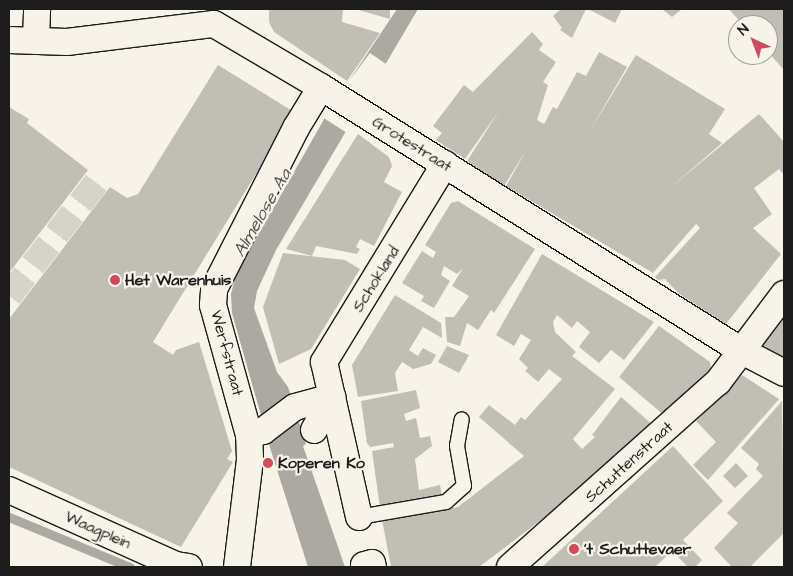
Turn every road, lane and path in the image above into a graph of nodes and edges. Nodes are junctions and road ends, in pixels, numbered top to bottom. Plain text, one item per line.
1 (37, 9) edge
2 (217, 16) edge
3 (9, 40) edge
4 (36, 41) junction
5 (328, 91) junction
6 (445, 164) junction
7 (784, 294) edge
8 (742, 351) junction
9 (784, 373) edge
10 (332, 397) junction
11 (462, 419) dead end
12 (314, 430) dead end
13 (256, 433) junction
14 (9, 490) edge
15 (359, 517) joint
16 (189, 567) edge
17 (238, 567) edge
18 (510, 567) edge

1 - 4 street
2 - 4 street, Grotestraat
2 - 5 street, Grotestraat
3 - 4 street, Grotestraat
5 - 6 street, Grotestraat
5 - 13 street, Werfstraat
6 - 8 street, Grotestraat
6 - 10 street, Schokland
7 - 8 street, Schuttenstraat
8 - 9 street, Grotestraat
8 - 18 street, Schuttenstraat
10 - 12 street
10 - 13 street
10 - 15 street, Schokland
11 - 15 lane
13 - 17 street, Werfstraat
14 - 16 street, Waagplein

